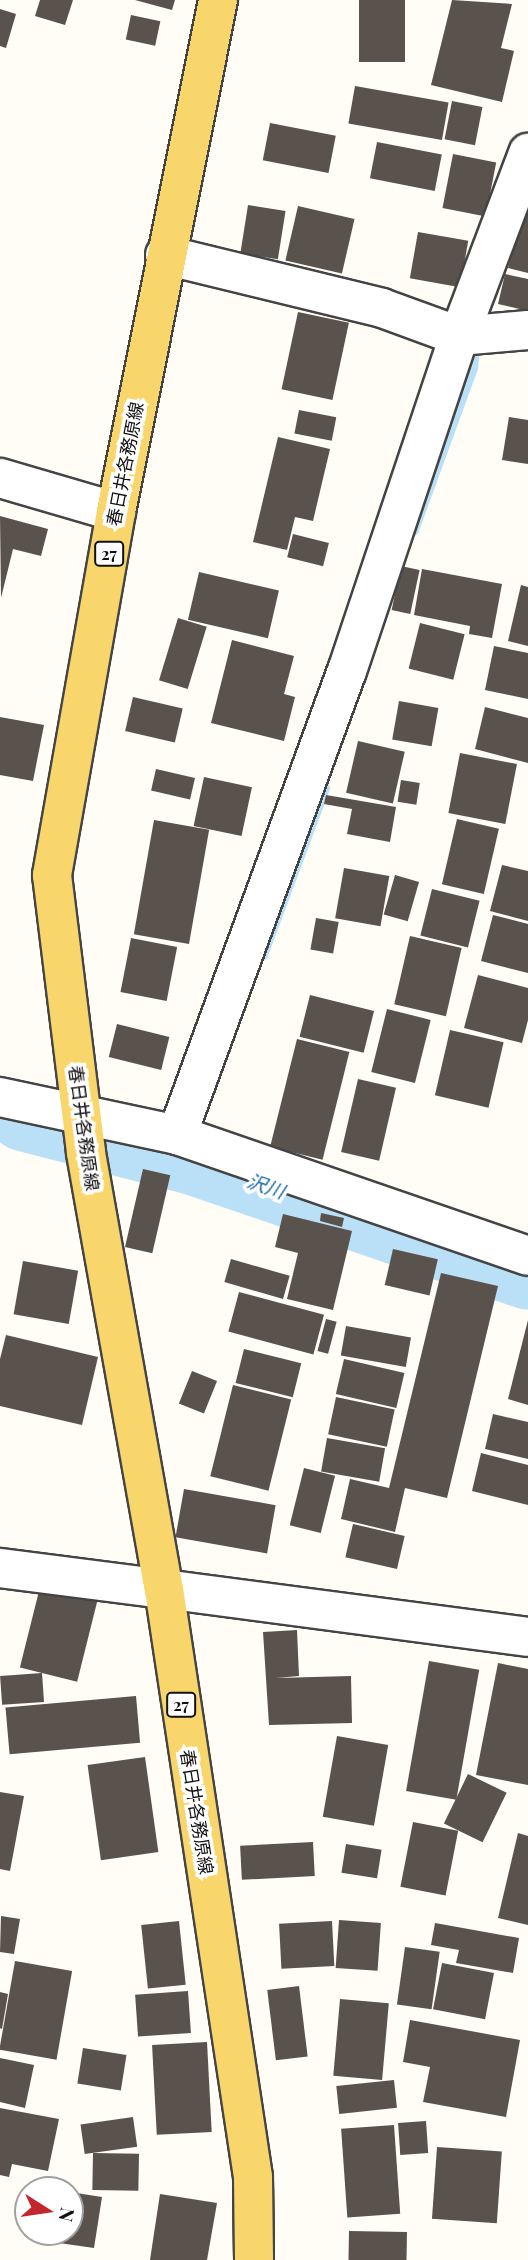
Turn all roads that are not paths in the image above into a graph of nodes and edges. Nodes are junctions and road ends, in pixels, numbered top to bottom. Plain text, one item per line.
1 (218, 0) edge
2 (528, 153) edge
3 (165, 255) junction
4 (528, 330) edge
5 (460, 336) junction
6 (0, 478) edge
7 (116, 513) junction
8 (0, 1097) edge
9 (80, 1112) junction
10 (177, 1136) junction
11 (528, 1256) edge
12 (0, 1568) edge
13 (164, 1589) junction
14 (528, 1637) edge
15 (254, 2260) edge

1 - 3 main road, 春日井各務原線 / 27
2 - 5 street
3 - 5 street
3 - 7 main road, 春日井各務原線 / 27
4 - 5 street
5 - 10 street
6 - 7 street
7 - 9 main road, 春日井各務原線 / 27
8 - 9 street
9 - 10 street
9 - 13 main road, 春日井各務原線 / 27
10 - 11 street
12 - 13 street
13 - 14 street
13 - 15 main road, 春日井各務原線 / 27

